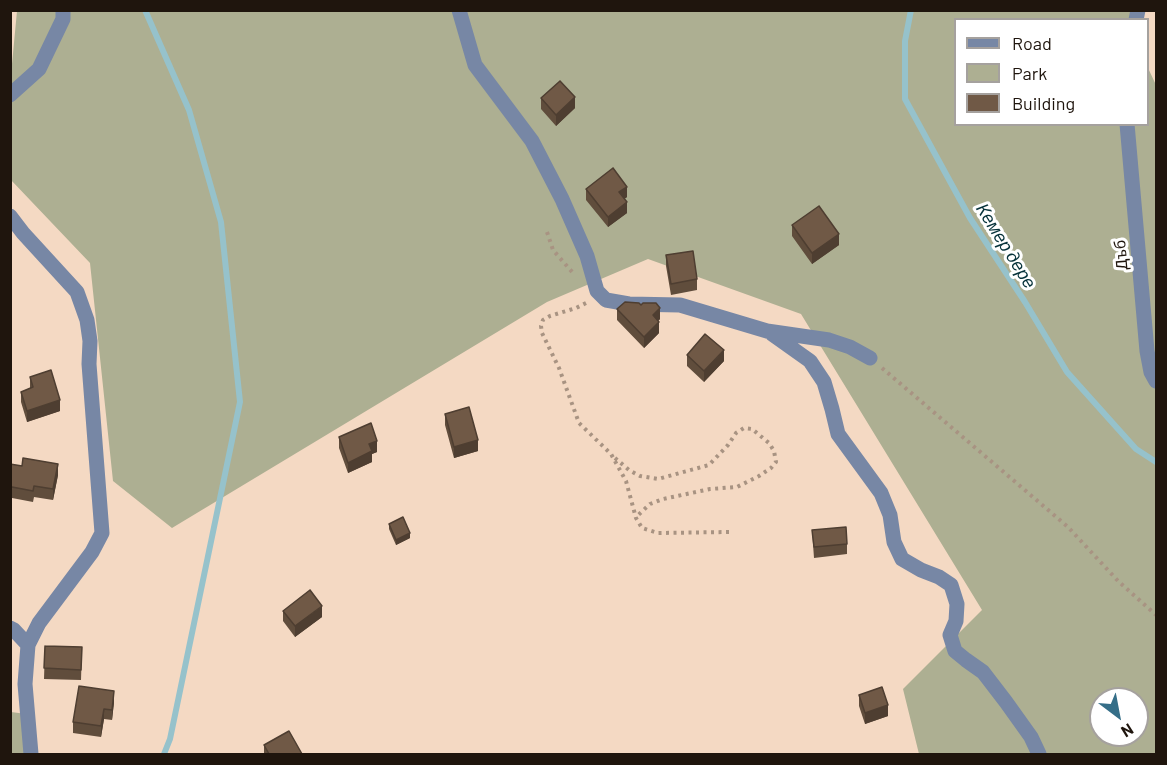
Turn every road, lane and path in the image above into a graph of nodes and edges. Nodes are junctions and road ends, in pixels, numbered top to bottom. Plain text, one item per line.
1 (63, 10) edge
2 (459, 10) edge
3 (10, 95) edge
4 (1127, 126) edge
5 (10, 216) edge
6 (547, 232) dead end
7 (597, 291) junction
8 (767, 331) junction
9 (870, 358) joint
10 (1156, 381) edge
11 (611, 454) junction
12 (636, 518) junction
13 (729, 532) dead end
14 (1156, 615) edge
15 (10, 628) edge
16 (28, 645) junction
17 (31, 754) edge
18 (1039, 754) edge

1 - 3 street
2 - 7 street
4 - 10 street, Дъб
5 - 16 street
6 - 7 path
7 - 8 street
7 - 11 path
8 - 9 street
8 - 18 street
9 - 14 path
11 - 12 path
11 - 12 path
12 - 13 path
15 - 16 street
16 - 17 street

